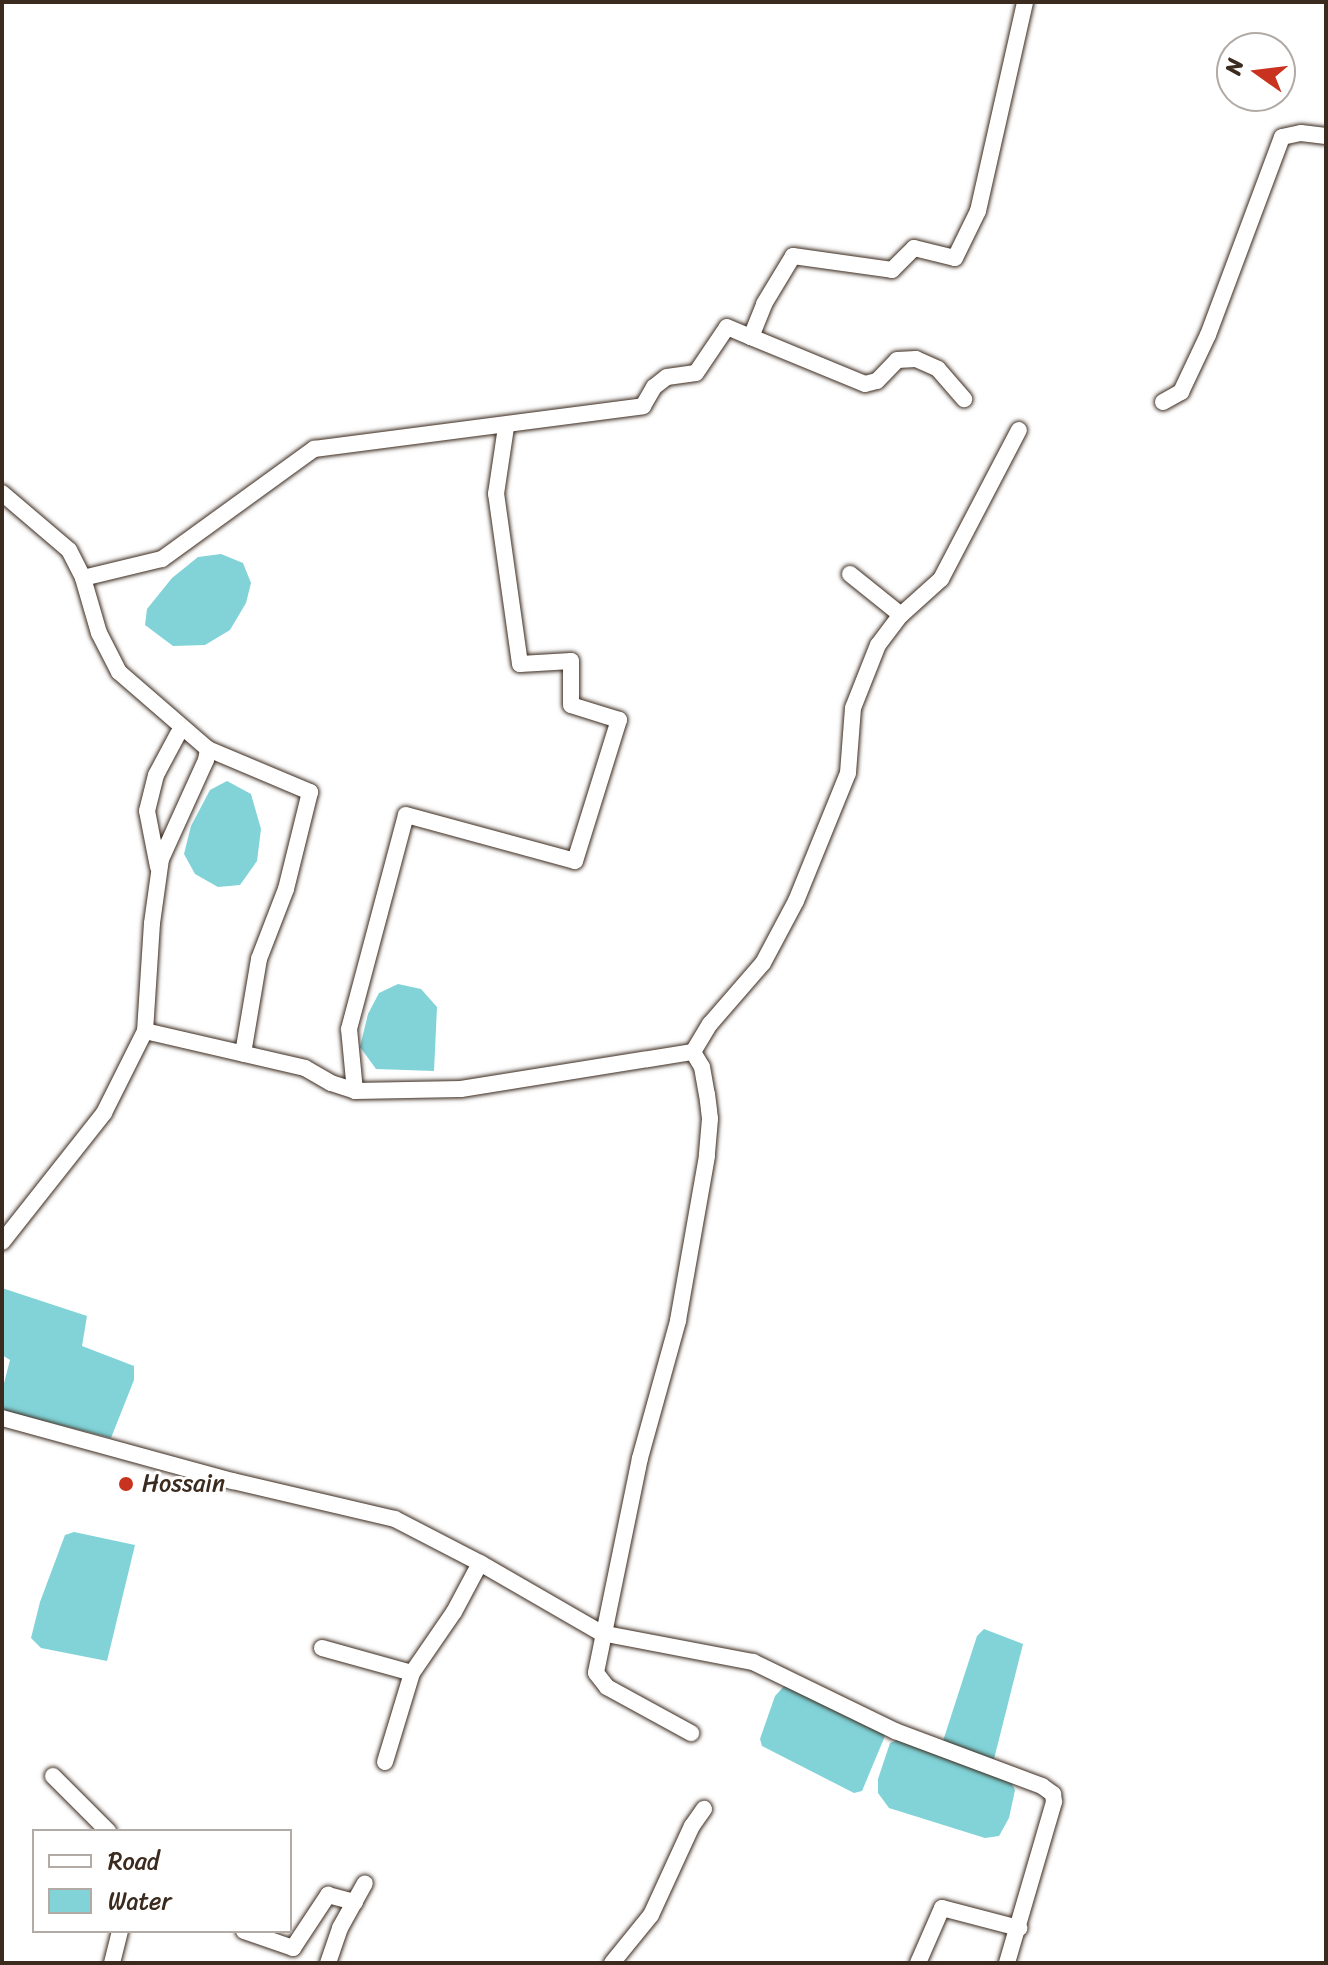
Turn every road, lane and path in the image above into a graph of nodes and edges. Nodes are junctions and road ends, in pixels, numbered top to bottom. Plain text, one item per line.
1 (1025, 2) edge
2 (1326, 136) edge
3 (751, 337) junction
4 (964, 399) dead end
5 (1163, 402) dead end
6 (506, 427) dead end
7 (1019, 430) dead end
8 (2, 493) edge
9 (850, 574) dead end
10 (83, 578) junction
11 (901, 615) junction
12 (178, 734) dead end
13 (208, 749) junction
14 (159, 873) junction
15 (145, 1031) junction
16 (693, 1052) junction
17 (243, 1054) junction
18 (355, 1091) junction
19 (2, 1242) edge
20 (2, 1418) edge
21 (480, 1563) junction
22 (601, 1633) junction
23 (322, 1648) dead end
24 (412, 1673) junction
25 (691, 1733) dead end
26 (385, 1762) dead end
27 (53, 1776) dead end
28 (704, 1809) dead end
29 (106, 1829) edge
30 (365, 1883) dead end
31 (355, 1902) junction
32 (1019, 1928) junction
33 (120, 1933) edge
34 (250, 1933) edge
35 (112, 1963) edge
36 (328, 1963) edge
37 (612, 1963) edge
38 (918, 1963) edge
39 (1007, 1963) edge

1 - 3 street
2 - 5 street
3 - 4 street
3 - 10 street
6 - 18 street
7 - 11 street
8 - 10 street
9 - 11 street
10 - 13 street
11 - 16 street
12 - 14 street
13 - 14 street
13 - 17 street
14 - 15 street
15 - 17 street
15 - 19 street
16 - 18 street
16 - 22 street
17 - 18 street
20 - 21 street
21 - 22 street
21 - 24 street
22 - 25 street
22 - 32 street
23 - 24 street
24 - 26 street
27 - 29 street
28 - 37 street
30 - 31 street
31 - 34 street
31 - 36 street
32 - 38 street
32 - 39 street
33 - 35 street

